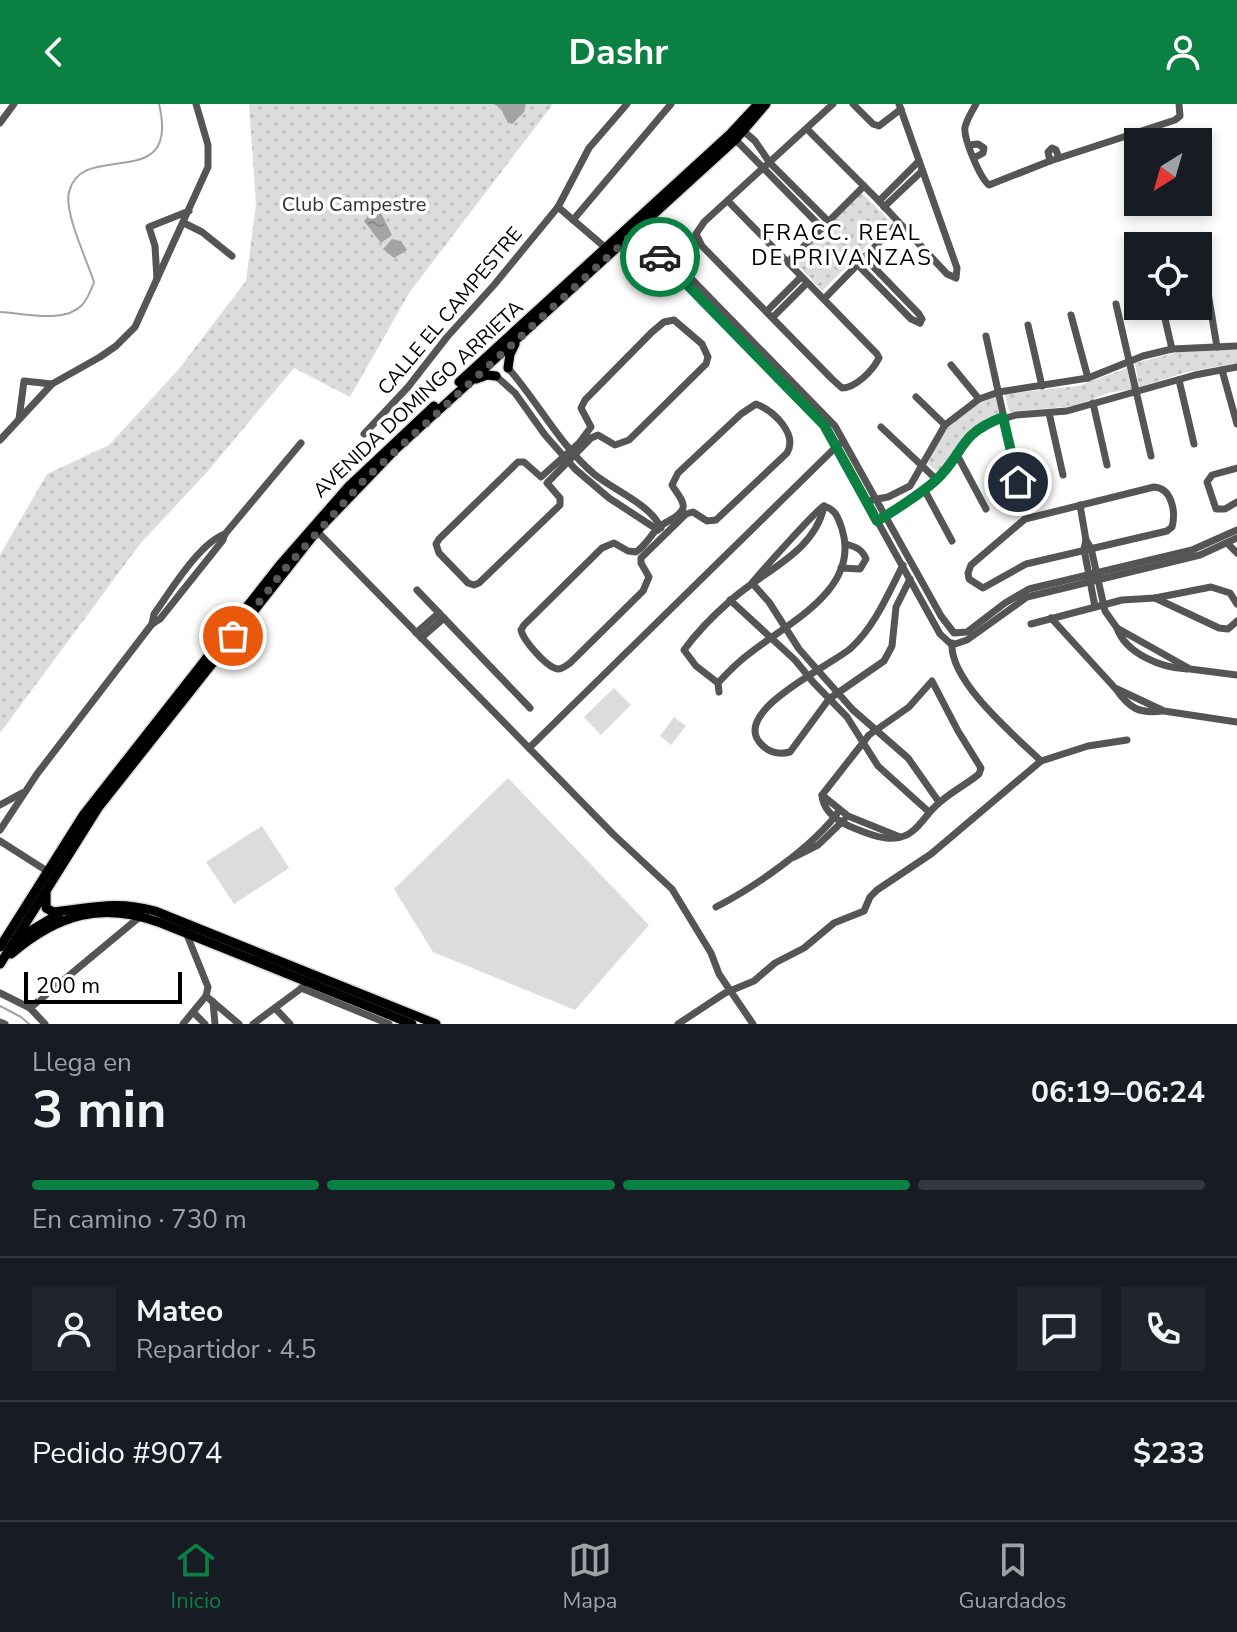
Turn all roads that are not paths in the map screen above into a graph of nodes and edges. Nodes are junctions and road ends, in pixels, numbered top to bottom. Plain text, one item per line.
1 (14, 104) edge
2 (196, 104) edge
3 (627, 104) edge
4 (671, 104) edge
5 (758, 104) edge
6 (766, 104) edge
7 (833, 104) edge
8 (853, 104) edge
9 (1179, 104) edge
10 (973, 105) edge
11 (900, 106) edge
12 (0, 123) edge
13 (807, 129) junction
14 (737, 133) junction
15 (969, 145) junction
16 (759, 149) junction
17 (751, 156) junction
18 (974, 158) junction
19 (919, 161) junction
20 (767, 165) junction
21 (922, 171) junction
22 (864, 186) junction
23 (728, 201) junction
24 (882, 204) junction
25 (558, 207) junction
26 (189, 211) junction
27 (573, 220) junction
28 (184, 223) junction
29 (898, 223) junction
30 (825, 224) junction
31 (635, 226) junction
32 (608, 251) junction
33 (232, 256) dead end
34 (864, 257) junction
35 (788, 262) junction
36 (857, 264) junction
37 (157, 280) junction
38 (804, 280) junction
39 (824, 299) junction
40 (1116, 304) dead end
41 (770, 314) junction
42 (1071, 315) dead end
43 (1212, 317) edge
44 (1165, 320) edge
45 (1028, 325) dead end
46 (986, 336) dead end
47 (519, 338) junction
48 (1237, 346) edge
49 (1217, 347) junction
50 (1172, 349) junction
51 (489, 360) junction
52 (1130, 362) junction
53 (951, 365) dead end
54 (1237, 367) edge
55 (509, 368) junction
56 (1222, 370) junction
57 (498, 377) junction
58 (1088, 378) junction
59 (1179, 380) junction
60 (52, 384) junction
61 (1042, 386) junction
62 (463, 387) junction
63 (999, 392) junction
64 (1137, 392) junction
65 (916, 397) dead end
66 (979, 399) junction
67 (1093, 403) junction
68 (1049, 413) junction
69 (1003, 417) junction
70 (19, 419) junction
71 (1237, 424) edge
72 (945, 425) junction
73 (881, 427) dead end
74 (364, 434) dead end
75 (0, 440) edge
76 (301, 443) dead end
77 (840, 443) junction
78 (1194, 444) dead end
79 (394, 446) junction
80 (573, 453) junction
81 (956, 453) junction
82 (1151, 456) dead end
83 (566, 459) junction
84 (921, 465) junction
85 (1107, 465) dead end
86 (1237, 468) edge
87 (1063, 475) dead end
88 (937, 480) junction
89 (1018, 482) dead end
90 (924, 489) junction
91 (903, 490) junction
92 (876, 499) junction
93 (908, 500) junction
94 (866, 501) junction
95 (1237, 502) edge
96 (1080, 505) junction
97 (986, 509) dead end
98 (886, 516) junction
99 (877, 521) junction
100 (676, 523) junction
101 (315, 529) junction
102 (660, 529) junction
103 (1237, 530) edge
104 (1231, 539) edge
105 (657, 541) junction
106 (952, 541) dead end
107 (846, 544) junction
108 (1088, 549) junction
109 (1237, 553) edge
110 (903, 565) junction
111 (841, 568) junction
112 (1094, 576) junction
113 (910, 579) junction
114 (752, 583) junction
115 (417, 590) dead end
116 (1155, 598) junction
117 (730, 600) junction
118 (885, 601) junction
119 (1237, 604) edge
120 (896, 606) junction
121 (1099, 606) junction
122 (441, 616) junction
123 (1051, 618) junction
124 (1237, 621) edge
125 (1031, 624) dead end
126 (785, 628) junction
127 (954, 633) junction
128 (419, 635) junction
129 (772, 637) junction
130 (952, 645) junction
131 (819, 670) junction
132 (935, 672) dead end
133 (807, 675) junction
134 (1237, 675) edge
135 (932, 681) junction
136 (838, 691) junction
137 (829, 699) junction
138 (530, 708) dead end
139 (1237, 722) edge
140 (876, 729) junction
141 (1127, 740) dead end
142 (863, 742) junction
143 (529, 748) junction
144 (1041, 761) junction
145 (24, 792) junction
146 (939, 802) junction
147 (0, 805) edge
148 (929, 812) junction
149 (841, 817) junction
150 (0, 830) edge
151 (0, 841) edge
152 (52, 874) junction
153 (42, 887) junction
154 (39, 903) junction
155 (716, 907) dead end
156 (72, 913) junction
157 (142, 915) junction
158 (50, 918) junction
159 (62, 920) junction
160 (186, 928) junction
161 (14, 942) junction
162 (0, 947) edge
163 (1, 960) edge
164 (305, 985) junction
165 (732, 991) junction
166 (0, 993) edge
167 (347, 997) junction
168 (209, 999) junction
169 (30, 1008) junction
170 (275, 1008) junction
171 (194, 1013) junction
172 (45, 1024) edge
173 (183, 1024) edge
174 (205, 1024) edge
175 (215, 1024) edge
176 (239, 1024) edge
177 (253, 1024) edge
178 (291, 1024) edge
179 (389, 1024) edge
180 (412, 1024) edge
181 (436, 1024) edge
182 (678, 1024) edge
183 (753, 1024) edge

1 - 12 street
2 - 26 street
3 - 25 street, CALLE EL CAMPESTRE
4 - 27 street
5 - 14 main road, AVENIDA DOMINGO ARRIETA
6 - 14 main road, AVENIDA DOMINGO ARRIETA
7 - 13 street
8 - 11 street
9 - 18 street
10 - 15 street
11 - 19 street
13 - 20 street
13 - 22 street
14 - 16 street
14 - 17 street
14 - 31 main road, AVENIDA DOMINGO ARRIETA
15 - 18 street
15 - 18 street
16 - 17 street
16 - 20 street
17 - 20 street
19 - 21 street
19 - 24 street
20 - 23 street
20 - 30 street
21 - 24 street
21 - 29 street
22 - 24 street
22 - 30 street
23 - 35 street
23 - 41 street
24 - 29 street
25 - 27 street
25 - 74 street, CALLE EL CAMPESTRE
26 - 28 street
26 - 37 street
27 - 32 street
28 - 33 street
28 - 37 street
29 - 34 street
30 - 35 street
31 - 32 main road, AVENIDA DOMINGO ARRIETA
31 - 77 street
32 - 47 main road, AVENIDA DOMINGO ARRIETA
32 - 51 main road, AVENIDA DOMINGO ARRIETA
34 - 36 street
34 - 36 street
35 - 38 street
36 - 39 street
37 - 60 street
38 - 39 street
38 - 41 street
39 - 41 street
40 - 52 street
42 - 58 street
43 - 49 street
44 - 50 street
45 - 61 street
46 - 63 street
47 - 51 main road, AVENIDA DOMINGO ARRIETA
47 - 55 main road
48 - 49 street
49 - 50 street
50 - 52 street
51 - 55 main road
51 - 57 main road
51 - 62 main road, AVENIDA DOMINGO ARRIETA
51 - 79 main road, AVENIDA DOMINGO ARRIETA
52 - 58 street
52 - 64 street
53 - 66 street
54 - 56 street
55 - 57 street
55 - 80 street
56 - 59 street
56 - 71 street
57 - 62 main road
57 - 83 street
58 - 61 street
59 - 64 street
59 - 78 street
60 - 70 street
60 - 70 street
61 - 63 street
62 - 79 main road, AVENIDA DOMINGO ARRIETA
63 - 66 street
63 - 69 street
64 - 67 street
64 - 82 street
65 - 72 street
66 - 72 street
67 - 68 street
67 - 85 street
68 - 69 street
68 - 87 street
69 - 81 street
69 - 89 street
70 - 75 street
72 - 84 street
73 - 84 street
76 - 145 street
77 - 92 street
77 - 94 street
77 - 143 street
79 - 101 main road, AVENIDA DOMINGO ARRIETA
80 - 80 street
80 - 83 street
80 - 102 street
81 - 88 street
81 - 97 street
83 - 83 street
83 - 102 street
84 - 88 street
84 - 91 street
86 - 95 street
88 - 90 street
90 - 93 street
90 - 106 street
91 - 92 street
91 - 93 street
92 - 94 street
92 - 98 street
93 - 98 street
94 - 99 street
96 - 108 street
96 - 108 street
96 - 108 street
98 - 99 street
98 - 127 street
99 - 110 street
100 - 102 street
100 - 102 street
100 - 105 street
101 - 128 street
101 - 152 main road, AVENIDA DOMINGO ARRIETA
102 - 105 street
102 - 105 street
103 - 104 street
104 - 109 street
104 - 112 street
107 - 111 street
107 - 111 street
107 - 114 street
108 - 112 street
110 - 113 street
110 - 118 street
111 - 126 street
112 - 121 street
112 - 127 street
112 - 130 street
113 - 120 street
113 - 130 street
114 - 117 street
114 - 126 street
115 - 122 street
116 - 119 street
116 - 121 street
116 - 124 street
117 - 129 street
117 - 129 street
118 - 120 street
118 - 131 street
120 - 136 street
121 - 123 street
121 - 134 street
122 - 128 street
122 - 138 street
123 - 125 street
123 - 139 street
126 - 129 street
126 - 131 street
127 - 130 street
128 - 143 street
129 - 133 street
130 - 144 street
131 - 133 street
131 - 136 street
132 - 135 street
133 - 137 street
133 - 137 street
135 - 140 street
135 - 146 street
136 - 137 street
136 - 140 street
137 - 142 street
140 - 142 street
140 - 146 street
141 - 144 street
142 - 148 street
142 - 149 street
143 - 165 street
144 - 165 street
145 - 147 street
145 - 150 street
146 - 148 street
148 - 149 street
149 - 155 street
151 - 152 street
152 - 153 main road, AVENIDA DOMINGO ARRIETA
153 - 154 main road
153 - 156 main road
153 - 162 main road, AVENIDA DOMINGO ARRIETA
154 - 158 main road
154 - 161 main road
156 - 157 main road
156 - 158 main road
156 - 159 main road
156 - 160 main road
157 - 160 main road
157 - 169 street
158 - 159 main road
158 - 161 main road
159 - 163 main road
160 - 164 main road
160 - 167 main road
160 - 168 street
161 - 163 main road
164 - 167 main road
164 - 170 street
165 - 182 street
165 - 183 street
166 - 169 street
167 - 179 street
167 - 180 main road
167 - 181 main road
168 - 171 street
168 - 175 street
168 - 176 street
169 - 172 street
170 - 177 street
170 - 178 street
171 - 173 street
171 - 174 street

